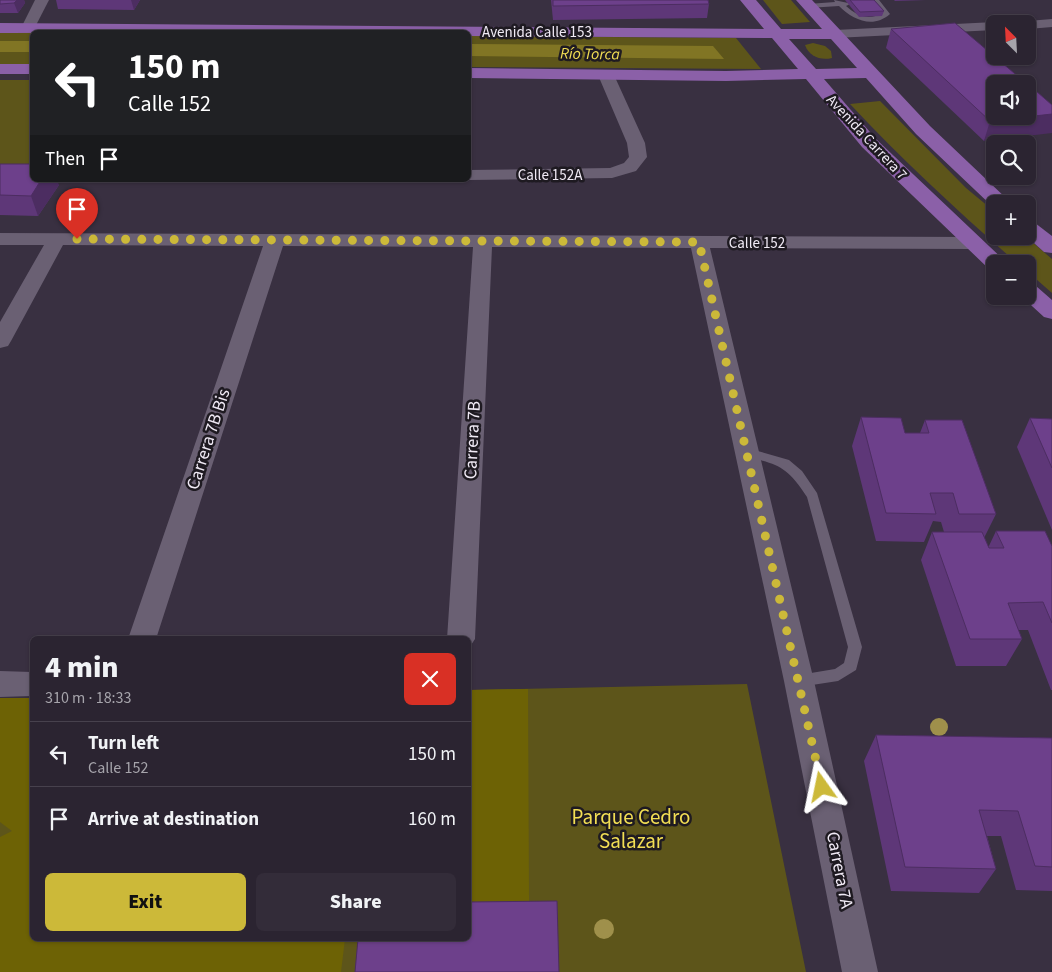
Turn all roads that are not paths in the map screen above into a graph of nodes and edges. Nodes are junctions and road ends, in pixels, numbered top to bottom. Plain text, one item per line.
1 (42, 0) edge
2 (748, 0) edge
3 (875, 2) edge
4 (806, 3) edge
5 (842, 3) edge
6 (871, 20) junction
7 (1052, 23) edge
8 (1036, 24) edge
9 (986, 26) edge
10 (0, 28) edge
11 (28, 28) junction
12 (277, 30) edge
13 (471, 32) edge
14 (880, 32) junction
15 (776, 34) junction
16 (835, 34) junction
17 (0, 69) edge
18 (30, 69) edge
19 (471, 73) edge
20 (870, 73) junction
21 (810, 74) junction
22 (606, 75) junction
23 (471, 175) edge
24 (992, 195) edge
25 (1036, 234) edge
26 (0, 239) edge
27 (57, 239) junction
28 (275, 240) junction
29 (483, 241) junction
30 (699, 242) junction
31 (973, 244) junction
32 (1050, 245) edge
33 (986, 255) edge
34 (1036, 298) edge
35 (1052, 312) edge
36 (0, 341) edge
37 (747, 452) junction
38 (143, 636) edge
39 (461, 636) edge
40 (799, 681) junction
41 (0, 684) edge
42 (30, 684) edge
43 (860, 972) edge

1 - 11 street
2 - 15 main road, Avenida Carrera 7
3 - 6 lane
4 - 5 lane
4 - 16 main road
5 - 6 lane
6 - 14 lane
7 - 8 street
9 - 14 street
10 - 11 main road, Avenida Calle 153
11 - 12 main road, Avenida Calle 153
13 - 15 main road, Avenida Calle 153
14 - 16 street
15 - 16 main road, Avenida Calle 153
15 - 21 main road, Avenida Carrera 7
16 - 20 main road
17 - 18 main road
19 - 22 main road
20 - 21 main road
20 - 24 main road
21 - 22 main road
21 - 31 main road, Avenida Carrera 7
22 - 23 street, Calle 152A
25 - 32 main road
26 - 27 street, Calle 152
27 - 28 street, Calle 152
27 - 36 street
28 - 29 street, Calle 152
28 - 38 street, Carrera 7B Bis
29 - 30 street, Calle 152
29 - 39 street, Carrera 7B
30 - 31 street, Calle 152
30 - 37 street, Carrera 7A
31 - 33 main road, Avenida Carrera 7
34 - 35 main road
37 - 40 street, Carrera 7A
37 - 40 lane
40 - 43 street, Carrera 7A
41 - 42 street

